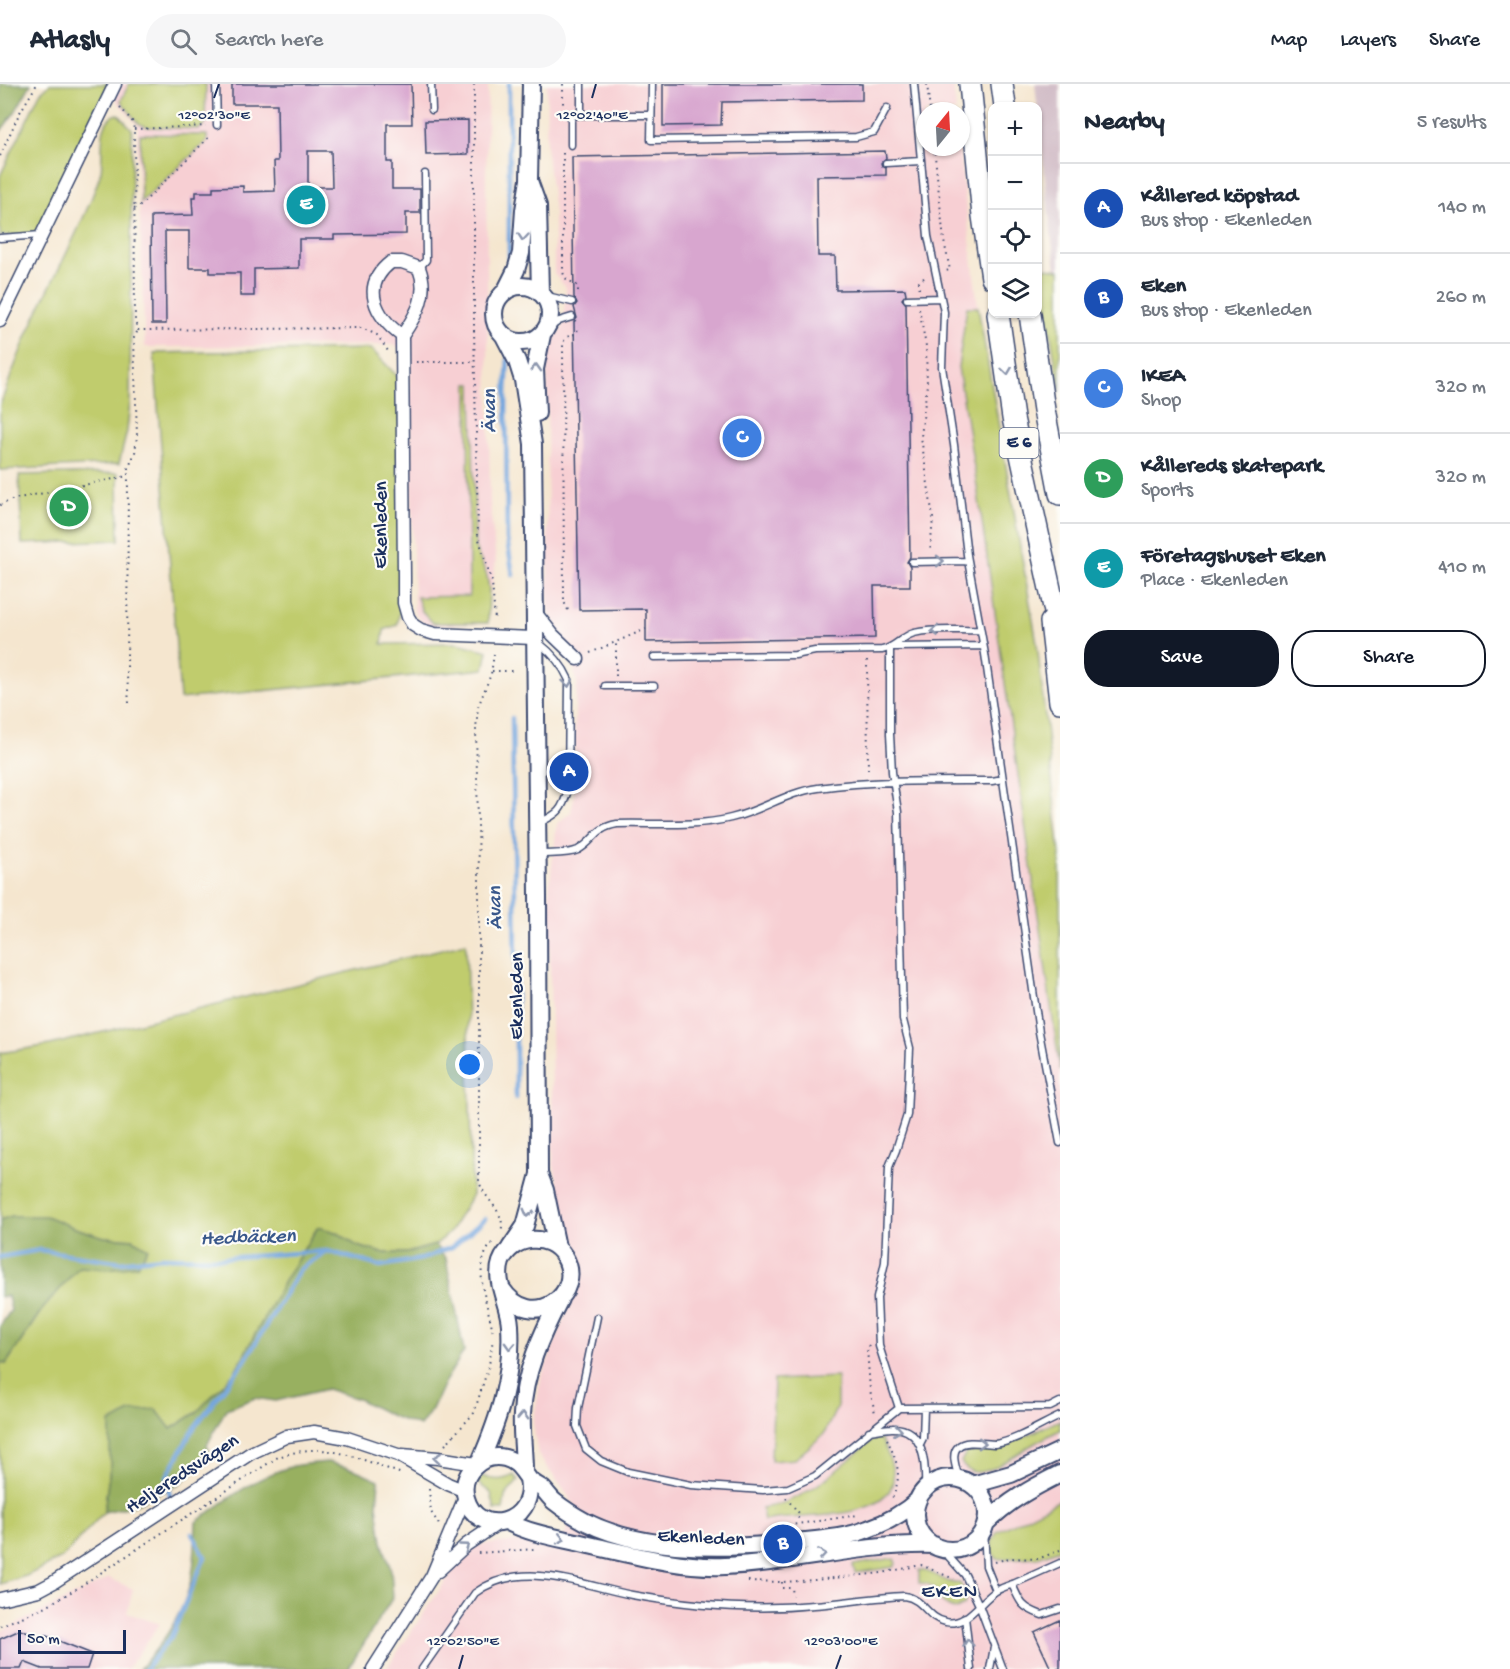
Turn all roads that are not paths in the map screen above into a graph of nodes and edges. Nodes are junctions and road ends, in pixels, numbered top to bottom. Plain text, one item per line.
1 (116, 84) edge
2 (216, 84) edge
3 (430, 84) edge
4 (531, 84) edge
5 (581, 84) edge
6 (652, 84) edge
7 (914, 84) edge
8 (970, 84) edge
9 (1002, 84) edge
10 (1004, 102) edge
11 (887, 108) dead end
12 (432, 110) dead end
13 (651, 115) junction
14 (581, 116) junction
15 (217, 125) road end
16 (571, 145) dead end
17 (921, 160) junction
18 (886, 164) dead end
19 (425, 174) dead end
20 (529, 180) junction
21 (42, 235) junction
22 (0, 238) edge
23 (991, 264) edge
24 (419, 268) junction
25 (505, 292) junction
26 (541, 294) junction
27 (941, 298) junction
28 (907, 299) dead end
29 (575, 300) road end
30 (999, 318) edge
31 (1031, 318) edge
32 (575, 319) road end
33 (0, 321) edge
34 (544, 332) junction
35 (402, 336) junction
36 (504, 336) junction
37 (533, 444) junction
38 (1060, 494) edge
39 (968, 561) junction
40 (912, 562) dead end
41 (1045, 571) junction
42 (534, 611) junction
43 (980, 630) junction
44 (1060, 635) edge
45 (534, 639) junction
46 (983, 646) junction
47 (892, 648) junction
48 (654, 657) dead end
49 (578, 658) road end
50 (605, 686) dead end
51 (654, 686) dead end
52 (1060, 702) edge
53 (1003, 779) junction
54 (893, 782) junction
55 (536, 824) junction
56 (536, 854) junction
57 (1060, 1143) edge
58 (538, 1174) junction
59 (557, 1247) junction
60 (510, 1248) junction
61 (502, 1289) junction
62 (563, 1294) junction
63 (597, 1317) dead end
64 (1060, 1402) edge
65 (899, 1408) junction
66 (924, 1408) junction
67 (1060, 1416) edge
68 (869, 1431) junction
69 (920, 1444) junction
70 (1060, 1451) edge
71 (398, 1455) junction
72 (478, 1463) junction
73 (1060, 1474) edge
74 (526, 1475) junction
75 (965, 1482) junction
76 (465, 1494) junction
77 (922, 1495) junction
78 (503, 1522) junction
79 (985, 1526) junction
80 (938, 1546) junction
81 (1060, 1563) edge
82 (432, 1576) junction
83 (1012, 1584) junction
84 (996, 1591) junction
85 (0, 1599) edge
86 (979, 1605) junction
87 (1060, 1609) edge
88 (965, 1617) junction
89 (994, 1646) junction
90 (373, 1669) edge
91 (422, 1669) edge
92 (970, 1669) edge
93 (990, 1669) edge
94 (1003, 1669) edge

1 - 21 street
2 - 15 lane
3 - 12 lane
4 - 20 street, Ekenleden
5 - 14 lane
6 - 13 lane
7 - 17 lane
8 - 23 highway
9 - 10 highway
11 - 13 lane
13 - 14 lane
14 - 16 lane
17 - 18 lane
17 - 27 lane
19 - 24 lane
20 -> 25 street, Ekenleden
20 - 26 street, Ekenleden
21 - 22 lane
21 - 33 street
24 - 35 street, Ekenleden
24 - 35 street
25 - 26 street
25 - 36 street, Ekenleden
26 - 29 lane
26 - 34 street, Ekenleden
27 - 28 lane
27 - 39 lane
30 -> 41 highway, E 6
31 - 38 highway, E 6
32 - 34 lane
34 - 36 street
37 -> 34 street, Ekenleden
35 - 45 street, Ekenleden
36 - 37 street, Ekenleden
37 - 42 street, Ekenleden
40 -> 39 lane
39 - 43 lane
41 - 44 highway, E 6
41 - 52 highway
42 - 45 street, Ekenleden
42 - 49 street
43 - 46 lane
43 -> 47 lane
45 - 55 street, Ekenleden
45 -> 55 lane
46 - 47 lane
46 - 53 lane
47 - 48 lane
47 - 54 lane
50 - 51 lane
53 - 54 lane
53 - 57 lane
54 - 56 lane
54 - 65 lane
55 - 56 street, Ekenleden
56 - 58 street, Ekenleden
58 - 59 street, Ekenleden
58 -> 60 street, Ekenleden
59 - 60 street
59 - 62 street
60 - 61 street
61 - 62 street
61 -> 72 street
74 -> 62 street
63 - 68 lane
64 - 66 lane
65 - 66 lane
65 - 68 lane
66 - 69 lane
75 -> 67 lane
68 -> 69 lane
69 - 77 lane
70 - 75 street
72 -> 71 street, Heljeredsvägen
71 - 76 street, Heljeredsvägen
71 - 85 street, Heljeredsvägen
72 - 74 street, Ekenleden
72 - 76 street
73 - 79 street
74 - 77 street, Ekenleden
74 - 78 street
75 - 77 street
75 - 79 street
76 - 78 street, Ekenleden
76 - 82 street
77 - 80 street
78 -> 80 street, Ekenleden
82 -> 78 street
79 - 80 street
79 - 84 lane
80 - 86 lane
81 - 83 lane
82 - 90 street
83 - 84 lane
83 - 87 lane
84 - 86 lane
86 - 88 lane
86 - 89 lane
88 - 91 lane
92 -> 88 lane
89 - 93 lane
89 - 94 lane

